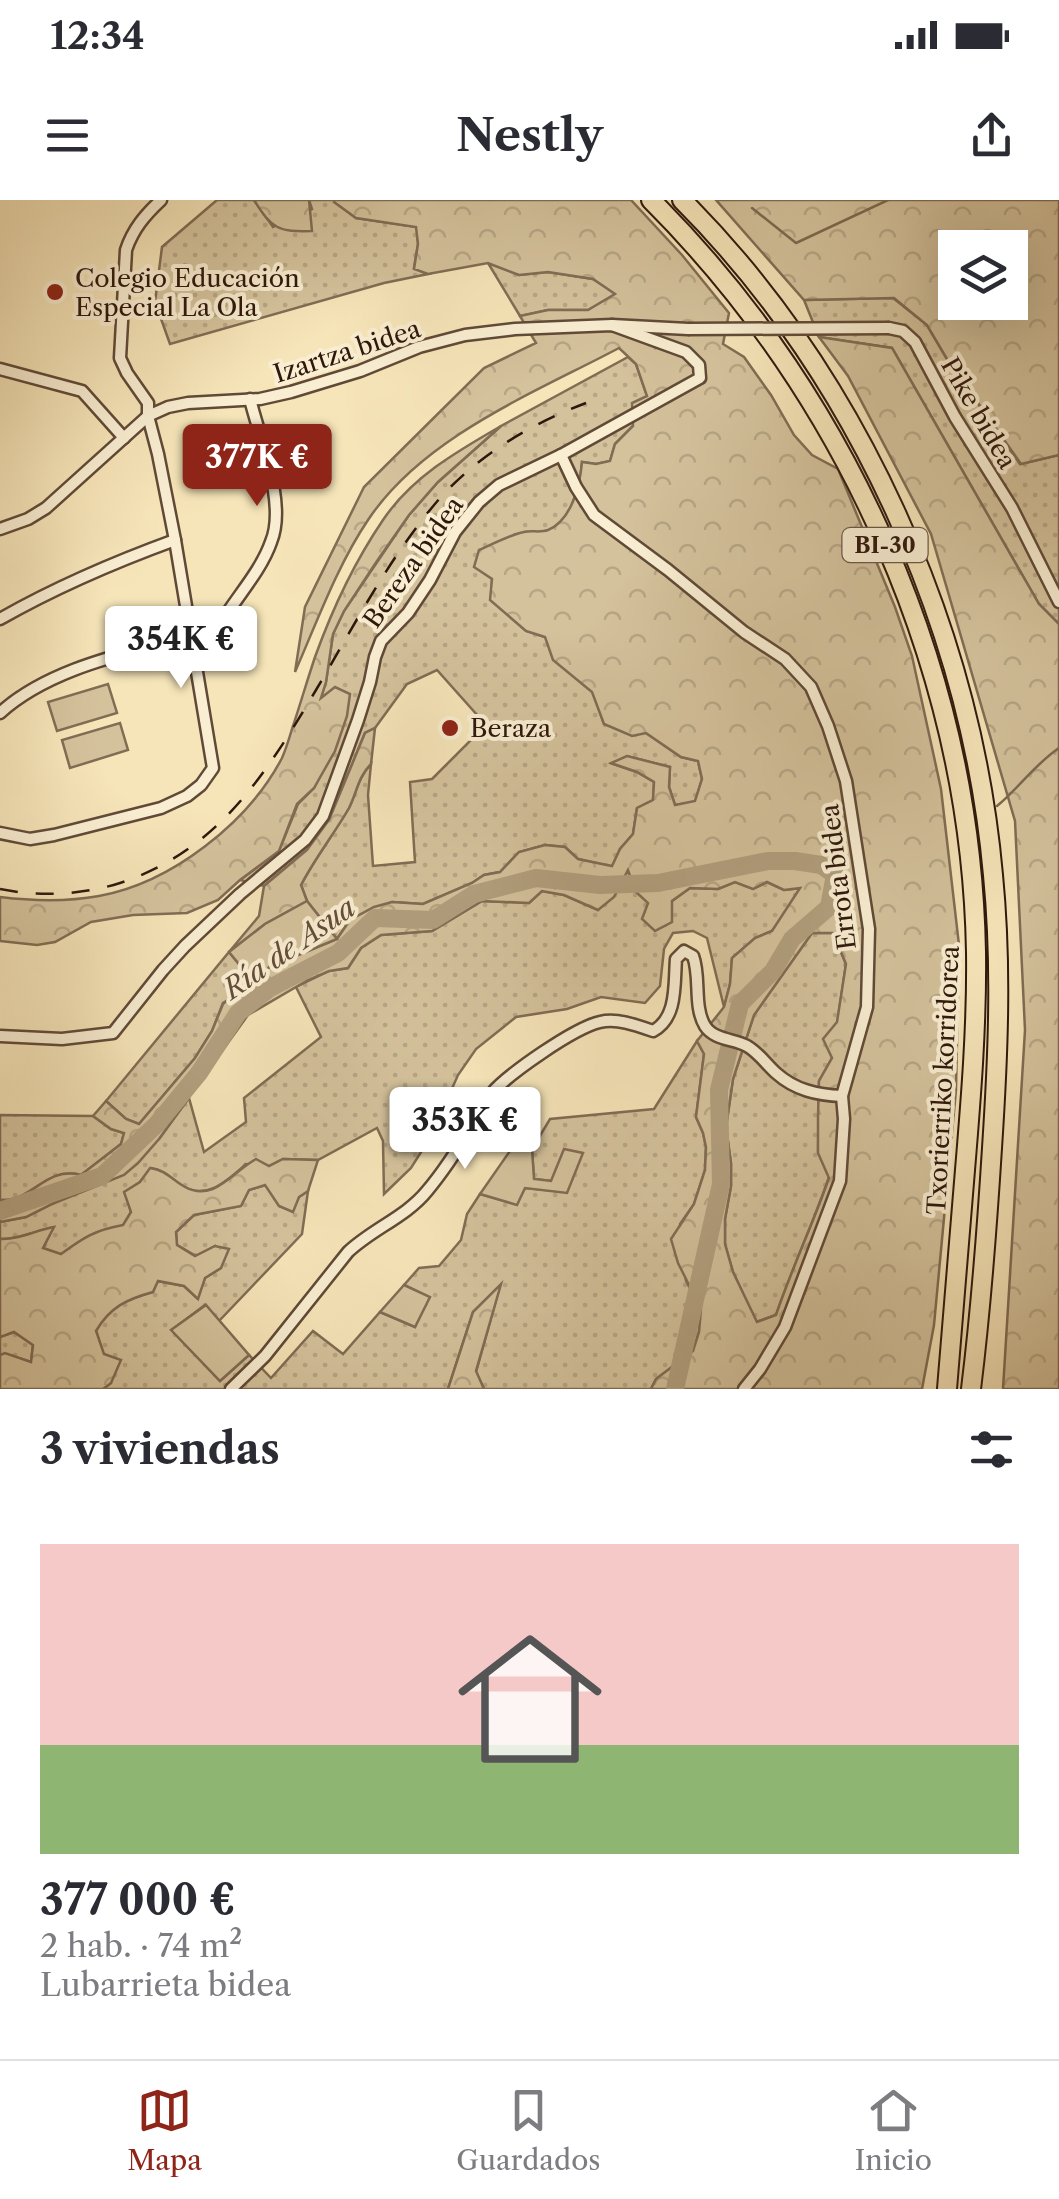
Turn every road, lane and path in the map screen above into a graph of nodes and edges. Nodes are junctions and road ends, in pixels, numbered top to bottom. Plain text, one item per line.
1 (161, 200) edge
2 (650, 200) edge
3 (682, 200) edge
4 (612, 324) junction
5 (688, 329) joint
6 (0, 369) edge
7 (250, 400) junction
8 (148, 416) junction
9 (124, 438) junction
10 (560, 455) junction
11 (0, 529) edge
12 (174, 540) junction
13 (1059, 602) edge
14 (226, 614) dead end
15 (0, 619) edge
16 (190, 635) junction
17 (0, 713) edge
18 (0, 834) edge
19 (0, 1036) edge
20 (842, 1096) junction
21 (950, 1358) junction
22 (232, 1389) edge
23 (744, 1389) edge
24 (938, 1389) edge
25 (947, 1389) edge
26 (975, 1389) edge

1 - 8 street
2 - 21 highway, Txorierriko korridorea / BI-30
3 - 26 highway, Txorierriko korridorea / BI-30
4 - 5 street, Izartza bidea
4 - 7 street, Izartza bidea
4 - 10 street, Bereza bidea
5 - 13 street, Pike bidea, bridge
6 - 9 street
7 - 8 street, Izartza bidea
7 - 14 street
8 - 9 street, Izartza bidea
8 - 12 street
9 - 11 street, Izartza bidea
10 - 19 street, Bereza bidea
10 - 20 street, Errota bidea
12 - 15 street
12 - 16 street
16 - 17 street
16 - 18 street
20 - 22 street
20 - 23 street, Errota bidea
21 - 24 highway
21 - 25 highway, Txorierriko korridorea / BI-30

